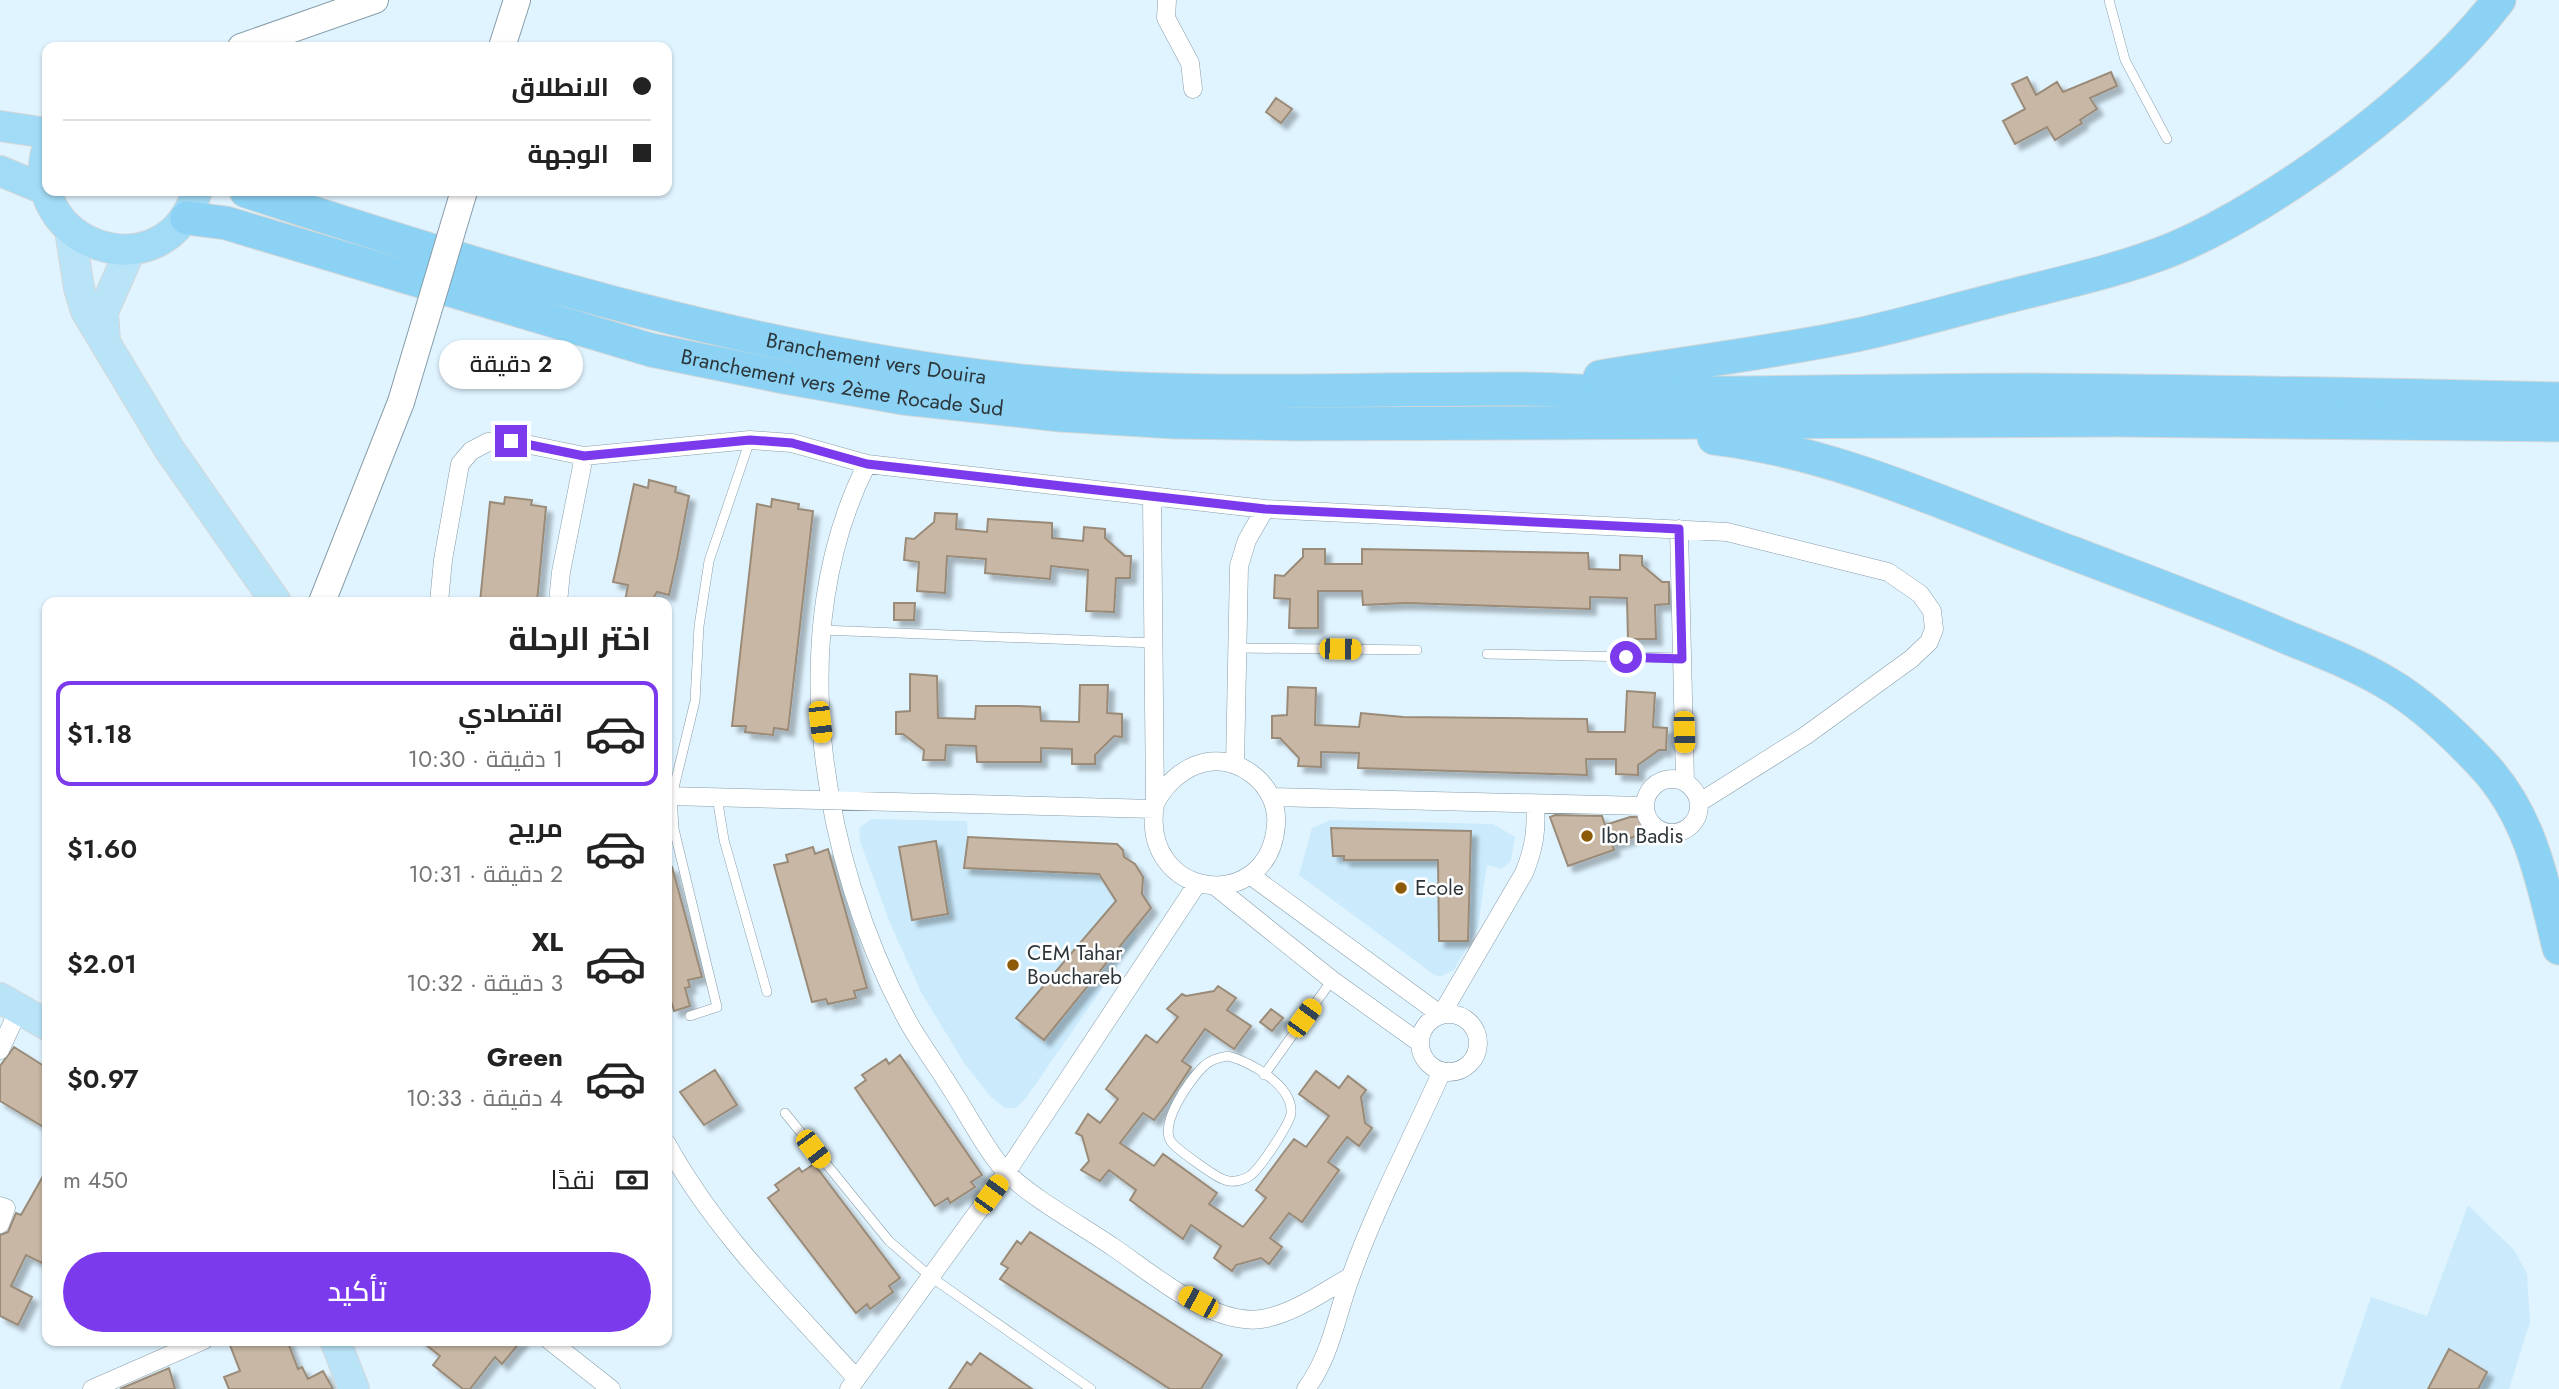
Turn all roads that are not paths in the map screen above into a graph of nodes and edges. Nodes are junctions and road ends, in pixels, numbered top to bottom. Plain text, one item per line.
1 (374, 0) edge
2 (517, 0) edge
3 (1167, 0) edge
4 (2109, 0) edge
5 (2499, 0) edge
6 (258, 42) edge
7 (504, 42) edge
8 (1193, 89) dead end
9 (0, 125) edge
10 (42, 132) edge
11 (2167, 139) dead end
12 (0, 171) edge
13 (42, 188) edge
14 (49, 196) edge
15 (261, 196) edge
16 (463, 196) edge
17 (192, 204) edge
18 (71, 230) junction
19 (130, 251) junction
20 (114, 361) junction
21 (1527, 389) junction
22 (2559, 399) edge
23 (1516, 422) junction
24 (2559, 425) edge
25 (750, 440) junction
26 (584, 456) junction
27 (867, 464) junction
28 (1152, 498) junction
29 (1265, 509) junction
30 (1679, 529) junction
31 (273, 597) edge
32 (324, 597) edge
33 (440, 597) edge
34 (558, 597) edge
35 (822, 630) junction
36 (1154, 643) junction
37 (1238, 648) junction
38 (1417, 650) dead end
39 (1487, 654) dead end
40 (1682, 659) junction
41 (1235, 765) junction
42 (1685, 782) junction
43 (672, 788) edge
44 (672, 796) edge
45 (717, 797) junction
46 (1271, 797) junction
47 (829, 798) junction
48 (1699, 802) junction
49 (1535, 804) junction
50 (1155, 806) junction
51 (1644, 806) junction
52 (672, 812) edge
53 (1250, 875) junction
54 (1206, 885) junction
55 (2559, 948) edge
56 (1332, 980) junction
57 (767, 992) dead end
58 (9, 1004) edge
59 (1441, 1015) junction
60 (690, 1016) dead end
61 (42, 1023) edge
62 (1420, 1043) junction
63 (0, 1050) edge
64 (1443, 1071) junction
65 (1264, 1075) junction
66 (785, 1113) dead end
67 (672, 1153) edge
68 (1006, 1173) junction
69 (0, 1206) edge
70 (0, 1224) edge
71 (931, 1277) junction
72 (1350, 1277) junction
73 (190, 1346) edge
74 (337, 1346) edge
75 (557, 1346) edge
76 (852, 1384) edge
77 (92, 1389) edge
78 (354, 1389) edge
79 (611, 1389) edge
80 (1091, 1389) edge
81 (1306, 1389) edge

1 - 6 main road
2 - 7 main road
3 - 8 street
4 - 11 lane
5 - 21 highway
9 - 10 highway
12 - 13 highway
14 - 18 highway
15 - 21 highway, Branchement vers Douira
16 - 32 main road, bridge
17 - 19 highway
17 - 23 highway, Branchement vers 2ème Rocade Sud
18 - 19 highway
18 - 20 main road
19 - 20 main road
20 - 31 main road
21 - 22 highway
23 - 24 highway
23 - 55 highway
25 - 26 street
25 - 27 street
25 - 43 lane
26 - 33 street
26 - 34 street
27 - 28 street
27 - 35 street
28 - 29 street
28 - 36 street
29 - 30 street
29 - 37 street
30 - 40 street
30 - 48 street
35 - 36 lane
35 - 47 street
36 - 50 street
37 - 38 lane
37 - 41 street
39 - 40 lane
40 - 42 street
41 - 46 street
41 - 50 street
42 - 48 street
42 - 51 street
44 - 45 street
45 - 47 street
45 - 57 lane
46 - 49 street
46 - 53 street
47 - 50 street
47 - 68 street
48 - 51 street
49 - 51 street
49 - 59 street
50 - 54 street
52 - 60 lane
53 - 54 street
53 - 59 street
54 - 56 street
54 - 68 street
56 - 62 street
56 - 65 lane
58 - 61 main road
58 - 63 street
59 - 62 street
59 - 64 street
62 - 64 street
64 - 72 street
65 - 65 lane
66 - 71 lane
67 - 76 street
68 - 71 street
68 - 72 street
69 - 70 street
71 - 76 street
71 - 80 lane
72 - 81 street
73 - 77 street
74 - 78 main road
75 - 79 street

